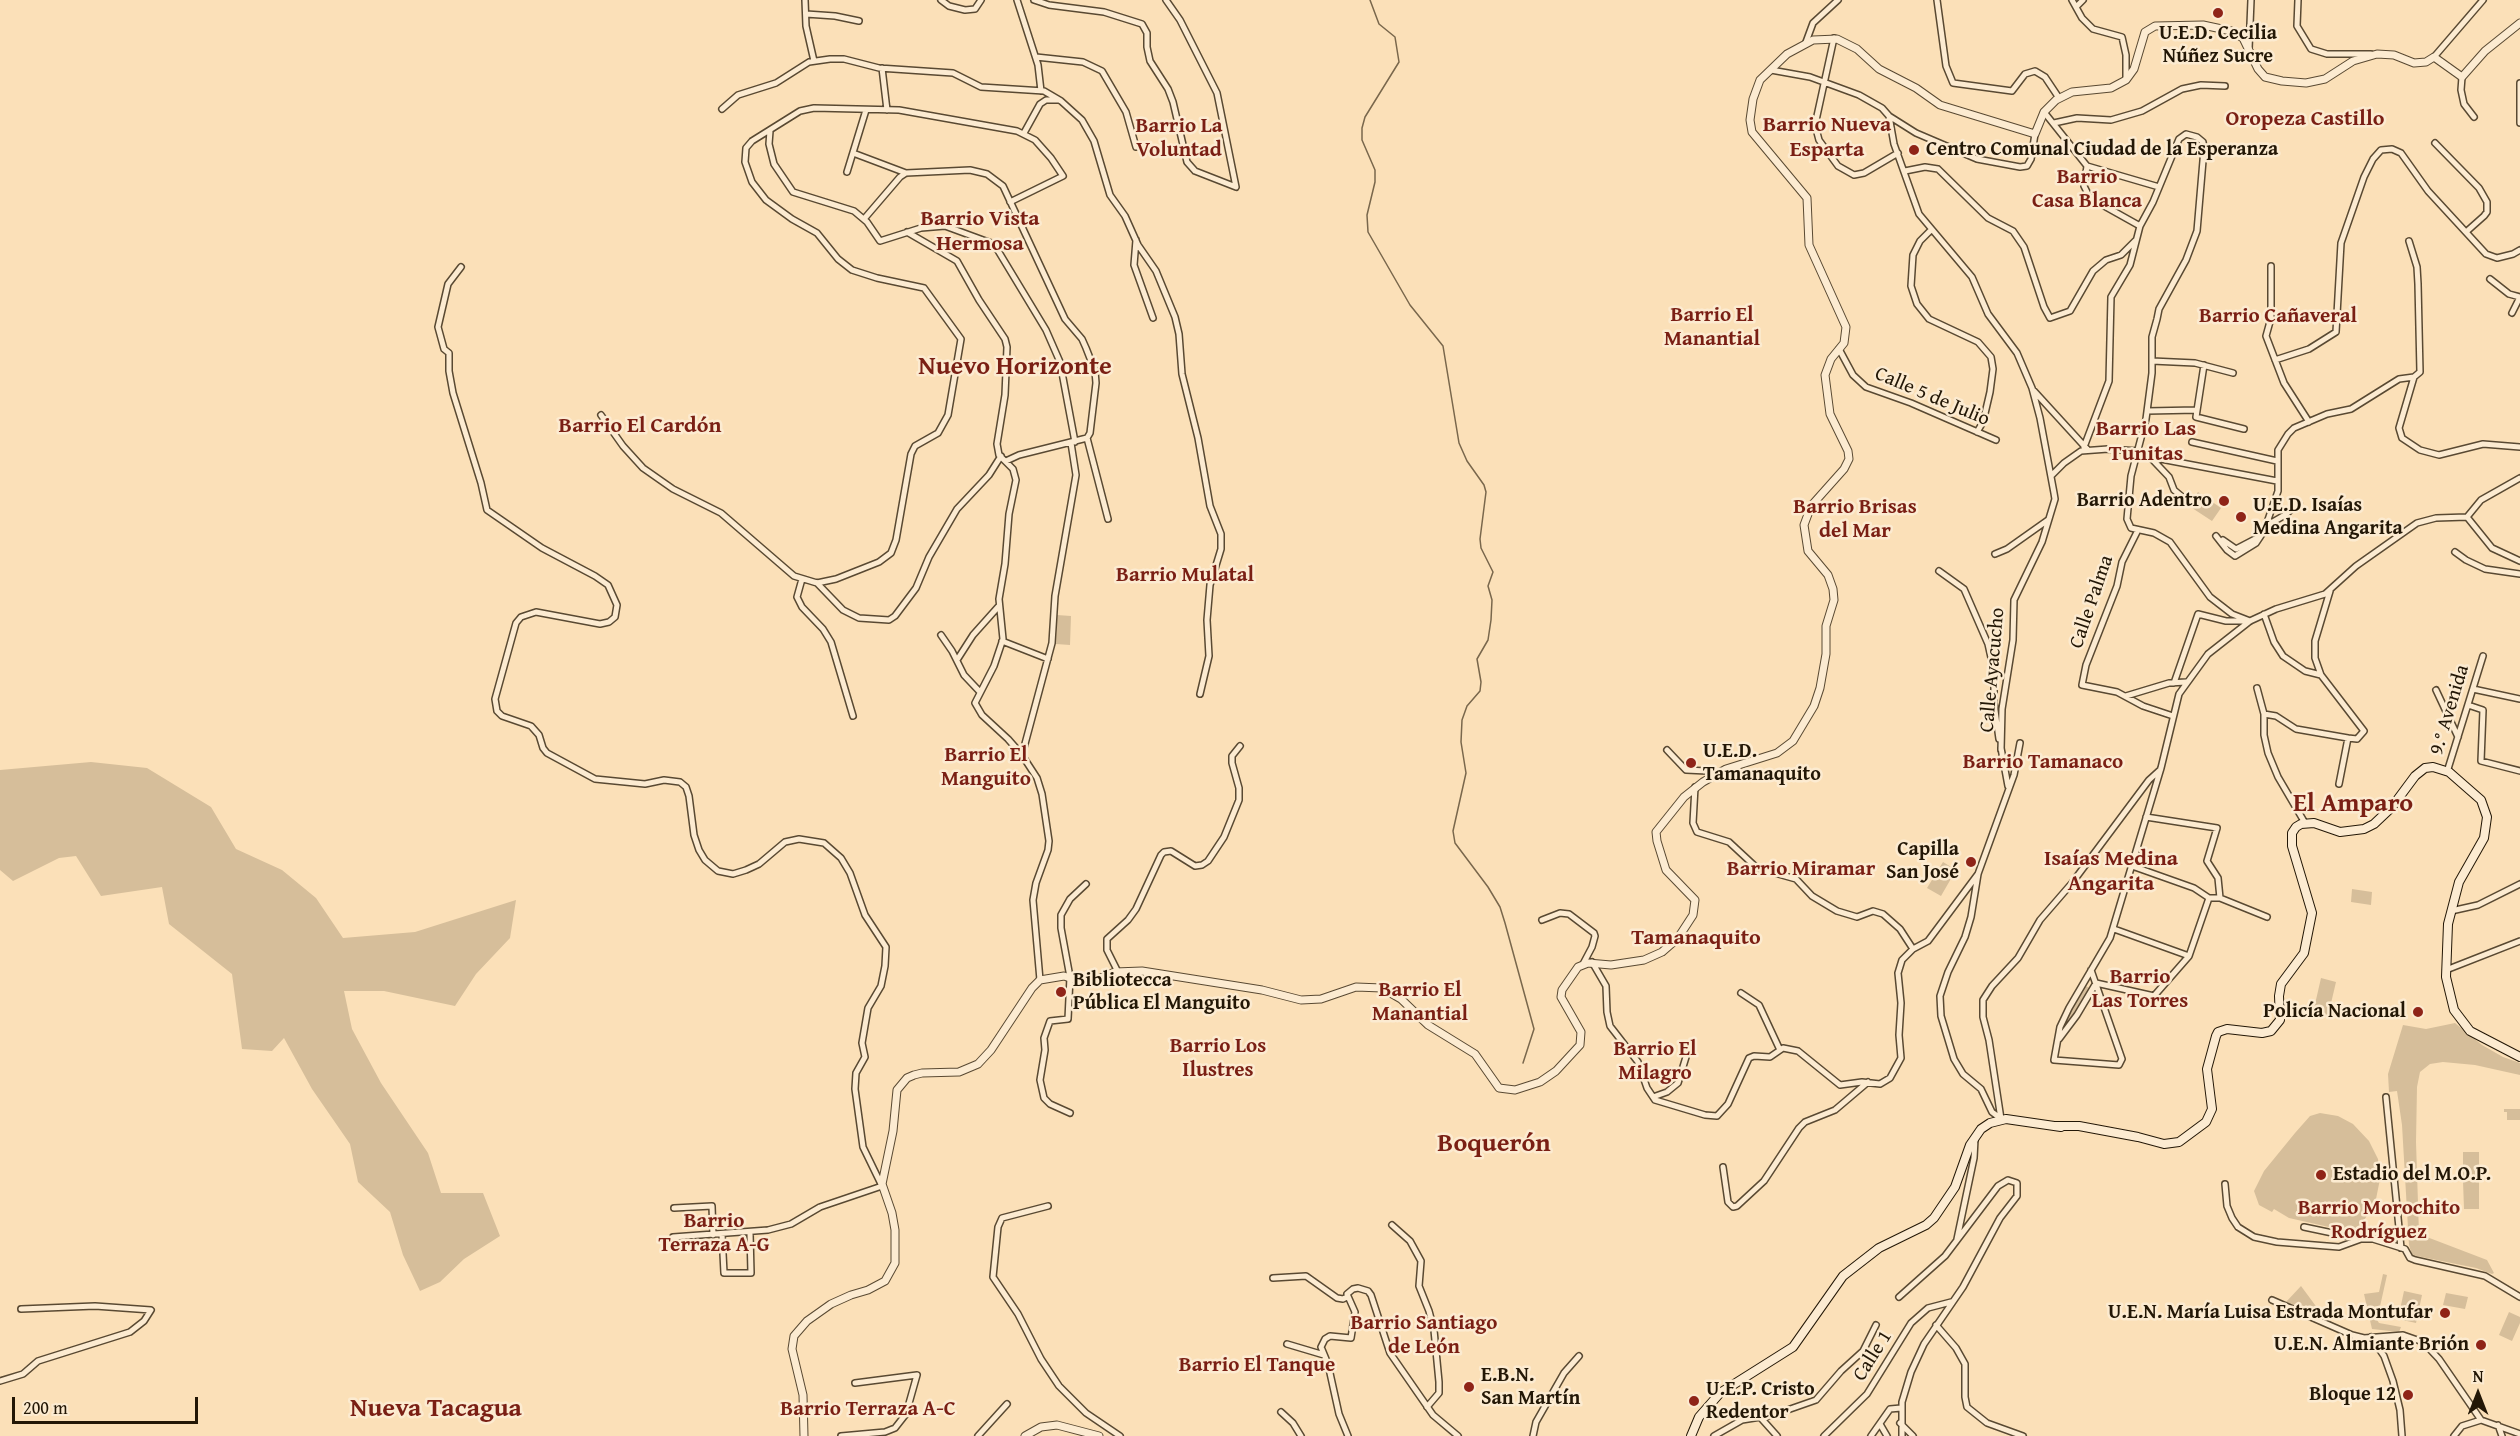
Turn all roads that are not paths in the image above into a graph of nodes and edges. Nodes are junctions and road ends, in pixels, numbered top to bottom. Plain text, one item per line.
1 (805, 0) edge
2 (941, 0) edge
3 (981, 0) edge
4 (1017, 0) edge
5 (1034, 0) edge
6 (1166, 0) edge
7 (1838, 0) edge
8 (1937, 0) edge
9 (2073, 0) edge
10 (2083, 0) edge
11 (2251, 0) edge
12 (2298, 0) edge
13 (2483, 0) edge
14 (2076, 7) junction
15 (806, 14) junction
16 (860, 21) dead end
17 (2520, 23) edge
18 (1834, 39) junction
19 (1806, 42) junction
20 (2249, 49) junction
21 (2371, 54) junction
22 (1036, 57) junction
23 (2434, 57) junction
24 (814, 61) junction
25 (882, 68) junction
26 (1769, 70) junction
27 (2462, 77) junction
28 (2126, 80) junction
29 (2520, 82) edge
30 (1825, 83) junction
31 (2225, 86) dead end
32 (1041, 91) junction
33 (2059, 98) junction
34 (1061, 101) junction
35 (722, 109) dead end
36 (866, 110) junction
37 (887, 110) junction
38 (2044, 112) junction
39 (1889, 116) junction
40 (2474, 117) dead end
41 (2054, 123) junction
42 (2520, 123) edge
43 (770, 131) junction
44 (1024, 133) junction
45 (2035, 134) junction
46 (2435, 143) dead end
47 (1136, 147) dead end
48 (853, 153) junction
49 (1898, 153) junction
50 (2087, 166) junction
51 (1905, 171) junction
52 (847, 172) dead end
53 (906, 173) junction
54 (2159, 187) junction
55 (1010, 202) junction
56 (864, 219) junction
57 (2140, 226) junction
58 (1931, 230) junction
59 (907, 232) junction
60 (2466, 232) junction
61 (1136, 239) junction
62 (2136, 241) junction
63 (2409, 241) dead end
64 (2520, 250) edge
65 (2271, 266) dead end
66 (461, 267) dead end
67 (2490, 279) dead end
68 (2520, 297) edge
69 (2512, 313) dead end
70 (1153, 318) dead end
71 (1839, 350) junction
72 (2275, 360) junction
73 (2152, 361) junction
74 (2204, 365) junction
75 (2233, 373) dead end
76 (2414, 377) junction
77 (2032, 388) junction
78 (2197, 410) junction
79 (2147, 411) junction
80 (601, 415) dead end
81 (2309, 422) junction
82 (2244, 429) dead end
83 (1977, 432) junction
84 (1087, 438) junction
85 (1996, 440) dead end
86 (1073, 442) junction
87 (2192, 442) dead end
88 (2520, 447) edge
89 (2086, 448) junction
90 (2138, 451) junction
91 (1001, 456) junction
92 (2150, 457) junction
93 (2277, 460) junction
94 (1006, 461) junction
95 (2051, 476) junction
96 (2520, 478) edge
97 (2277, 481) junction
98 (2186, 500) dead end
99 (2299, 503) dead end
100 (2467, 517) junction
101 (1108, 519) dead end
102 (2048, 520) junction
103 (2138, 530) junction
104 (2263, 531) junction
105 (2455, 552) dead end
106 (1995, 554) dead end
107 (2520, 561) edge
108 (1939, 571) dead end
109 (2520, 574) edge
110 (802, 579) junction
111 (817, 583) junction
112 (2330, 591) junction
113 (998, 606) junction
114 (2264, 614) junction
115 (2250, 621) junction
116 (941, 634) dead end
117 (1002, 641) junction
118 (2482, 656) dead end
119 (1048, 659) junction
120 (957, 660) junction
121 (2321, 675) junction
122 (2186, 682) junction
123 (2174, 683) junction
124 (2257, 688) dead end
125 (2473, 689) junction
126 (2436, 690) dead end
127 (980, 692) junction
128 (1200, 694) dead end
129 (2127, 696) junction
130 (2520, 699) edge
131 (2468, 705) junction
132 (2264, 714) junction
133 (853, 716) dead end
134 (2173, 716) junction
135 (2458, 736) junction
136 (2348, 738) junction
137 (2020, 743) dead end
138 (1240, 746) dead end
139 (1667, 750) dead end
140 (2001, 750) junction
141 (1022, 755) junction
142 (2161, 768) junction
143 (2520, 771) edge
144 (2447, 772) junction
145 (1714, 774) junction
146 (2339, 784) dead end
147 (1695, 787) junction
148 (2008, 788) junction
149 (2146, 817) junction
150 (2306, 823) junction
151 (2132, 866) junction
152 (1978, 874) junction
153 (1086, 884) dead end
154 (2520, 884) edge
155 (2209, 898) junction
156 (2220, 898) junction
157 (2451, 911) junction
158 (2268, 917) dead end
159 (1542, 920) dead end
160 (2114, 929) junction
161 (2520, 942) edge
162 (1913, 949) junction
163 (2189, 956) junction
164 (1592, 963) junction
165 (1583, 964) junction
166 (2091, 970) junction
167 (2446, 970) junction
168 (1118, 972) junction
169 (1070, 977) junction
170 (1040, 980) junction
171 (2096, 983) junction
172 (1742, 993) dead end
173 (2058, 1040) junction
174 (1780, 1050) junction
175 (1686, 1057) dead end
176 (2520, 1057) edge
177 (1868, 1082) junction
178 (1653, 1097) junction
179 (2386, 1097) dead end
180 (1070, 1113) dead end
181 (2001, 1119) junction
182 (1975, 1135) junction
183 (1723, 1167) dead end
184 (2225, 1184) dead end
185 (882, 1185) junction
186 (1048, 1206) dead end
187 (674, 1208) dead end
188 (1392, 1225) dead end
189 (2304, 1227) dead end
190 (750, 1233) junction
191 (722, 1234) junction
192 (713, 1235) junction
193 (673, 1237) dead end
194 (2361, 1239) junction
195 (1957, 1240) junction
196 (2403, 1248) junction
197 (1274, 1278) dead end
198 (1347, 1297) junction
199 (1899, 1297) dead end
200 (2520, 1297) edge
201 (2272, 1300) dead end
202 (1953, 1302) junction
203 (21, 1309) dead end
204 (1876, 1325) dead end
205 (1936, 1325) junction
206 (2371, 1337) junction
207 (1287, 1344) dead end
208 (1325, 1356) junction
209 (1579, 1356) dead end
210 (0, 1382) edge
211 (855, 1383) dead end
212 (1007, 1404) dead end
213 (1427, 1407) junction
214 (1901, 1408) junction
215 (1281, 1412) dead end
216 (1760, 1417) junction
217 (2481, 1420) junction
218 (1900, 1423) junction
219 (1880, 1424) junction
220 (2498, 1425) junction
221 (2520, 1434) edge
222 (2456, 1435) edge
223 (804, 1436) edge
224 (841, 1436) edge
225 (978, 1436) edge
226 (1025, 1436) edge
227 (1099, 1436) edge
228 (1120, 1436) edge
229 (1301, 1436) edge
230 (1348, 1436) edge
231 (1458, 1436) edge
232 (1533, 1436) edge
233 (1691, 1436) edge
234 (1713, 1436) edge
235 (1777, 1436) edge
236 (1824, 1436) edge
237 (1871, 1436) edge
238 (1887, 1436) edge
239 (1902, 1436) edge
240 (1913, 1436) edge
241 (2023, 1436) edge
242 (2402, 1436) edge
243 (2502, 1436) edge

1 - 15 street
2 - 3 street
4 - 22 street
5 - 6 street
7 - 19 street
8 - 33 street
9 - 14 street
10 - 14 street
11 - 20 street
12 - 21 street
13 - 23 street
14 - 28 street
15 - 16 street
15 - 24 street
17 - 27 street
18 - 19 street
18 - 30 street
18 - 45 street
19 - 26 street
20 - 21 street
20 - 28 street
21 - 23 street
22 - 32 street
22 - 47 street
23 - 27 street
24 - 25 street
24 - 35 street
25 - 32 street
25 - 37 street
26 - 30 street
26 - 71 street
27 - 40 street
28 - 33 street
29 - 42 street
30 - 39 street
30 - 49 street
31 - 41 street
32 - 34 street
33 - 38 street
34 - 44 street
34 - 61 street
36 - 37 street
36 - 43 street
36 - 48 street
37 - 44 street
38 - 41 street
38 - 45 street
39 - 45 street
39 - 49 street
41 - 50 street
43 - 56 street
43 - 111 street
44 - 55 street
46 - 60 street
48 - 52 street
48 - 53 street
49 - 51 street
50 - 54 street
50 - 57 street
51 - 58 street
51 - 62 street
53 - 55 street
53 - 56 street
54 - 57 street
54 - 73 street
55 - 84 street
56 - 59 street
57 - 62 street
58 - 77 street
58 - 83 street
59 - 86 street
59 - 91 street
60 - 64 street
60 - 72 street
61 - 70 street
61 - 128 street
62 - 89 street
63 - 76 street
65 - 72 street
66 - 185 street
67 - 68 street
68 - 69 street
71 - 83 street, Calle 5 de Julio
71 - 145 street
72 - 81 street
73 - 74 street
73 - 79 street
74 - 75 street
74 - 78 street
76 - 81 street
76 - 88 street
77 - 89 street
77 - 95 street, Calle Ayacucho
78 - 79 street
78 - 82 street
79 - 90 street
80 - 110 street
81 - 93 street
83 - 85 street, Calle 5 de Julio
84 - 86 street
84 - 101 street
86 - 94 street
86 - 119 street
87 - 93 street
89 - 90 street
89 - 95 street
90 - 92 street
90 - 103 street
91 - 94 street
91 - 111 street
92 - 97 street
92 - 98 street
93 - 97 street
94 - 113 street
95 - 102 street, Calle Ayacucho
96 - 100 street
97 - 104 street
99 - 104 street
100 - 107 street
100 - 112 street
102 - 106 street
102 - 140 street, Calle Ayacucho
103 - 115 street
103 - 129 street, Calle Palma
104 - 104 street
105 - 109 street
108 - 140 street
110 - 111 street
110 - 133 street
112 - 114 street
112 - 121 street
113 - 117 street
113 - 120 street
114 - 115 street
114 - 121 street
115 - 122 street
115 - 123 street
116 - 120 street
117 - 119 street
117 - 127 street
118 - 125 street, 9.° Avenida
119 - 141 street
120 - 127 street
121 - 136 street
122 - 123 street
122 - 134 street
123 - 129 street
124 - 132 street
125 - 130 street
125 - 131 street, 9.° Avenida
126 - 135 street
127 - 141 street
129 - 134 street
131 - 135 street, 9.° Avenida
131 - 143 street
132 - 136 street
132 - 150 street
134 - 142 street
135 - 144 street, 9.° Avenida
136 - 146 street
137 - 148 street
138 - 168 street
139 - 145 street
140 - 148 street
141 - 170 street
142 - 149 street
142 - 181 street
144 - 150 main road
144 - 157 main road
145 - 147 street
147 - 162 street
147 - 164 street
148 - 152 street
149 - 151 street
149 - 156 street
150 - 181 main road
151 - 155 street
151 - 160 street
152 - 162 street
152 - 181 street
153 - 169 street
154 - 157 street
155 - 156 street
155 - 163 street
156 - 158 street
157 - 167 main road
159 - 165 street
160 - 163 street
160 - 166 street
161 - 167 street
162 - 177 street
163 - 171 street
164 - 165 street
164 - 178 street
165 - 168 street
166 - 171 street
166 - 173 street
167 - 176 main road
168 - 169 street
169 - 170 street
169 - 180 street
170 - 185 street
171 - 173 street
171 - 173 street
172 - 174 street
174 - 177 street
174 - 178 street
175 - 178 street
177 - 183 street
179 - 196 street
181 - 182 main road
182 - 195 street
182 - 233 main road
184 - 194 street
185 - 190 street
185 - 223 street
186 - 228 street
187 - 192 street
188 - 213 street
189 - 194 street
190 - 191 street
190 - 191 street
191 - 192 street
192 - 193 street
194 - 196 street
195 - 199 street
195 - 202 street
196 - 200 street
197 - 198 street
198 - 208 street
198 - 213 street
201 - 206 street
202 - 205 street
202 - 236 street, Calle 1
203 - 210 street
204 - 216 street
205 - 214 street
205 - 241 street
206 - 217 street
206 - 242 street
207 - 208 street
208 - 230 street
209 - 232 street
211 - 224 street
212 - 225 street
213 - 231 street
214 - 218 street
214 - 219 street
215 - 229 street
216 - 234 street
216 - 235 street
217 - 220 street
217 - 222 street
218 - 239 street
218 - 240 street
219 - 237 street
219 - 238 street
220 - 221 street
220 - 243 street
226 - 227 street

